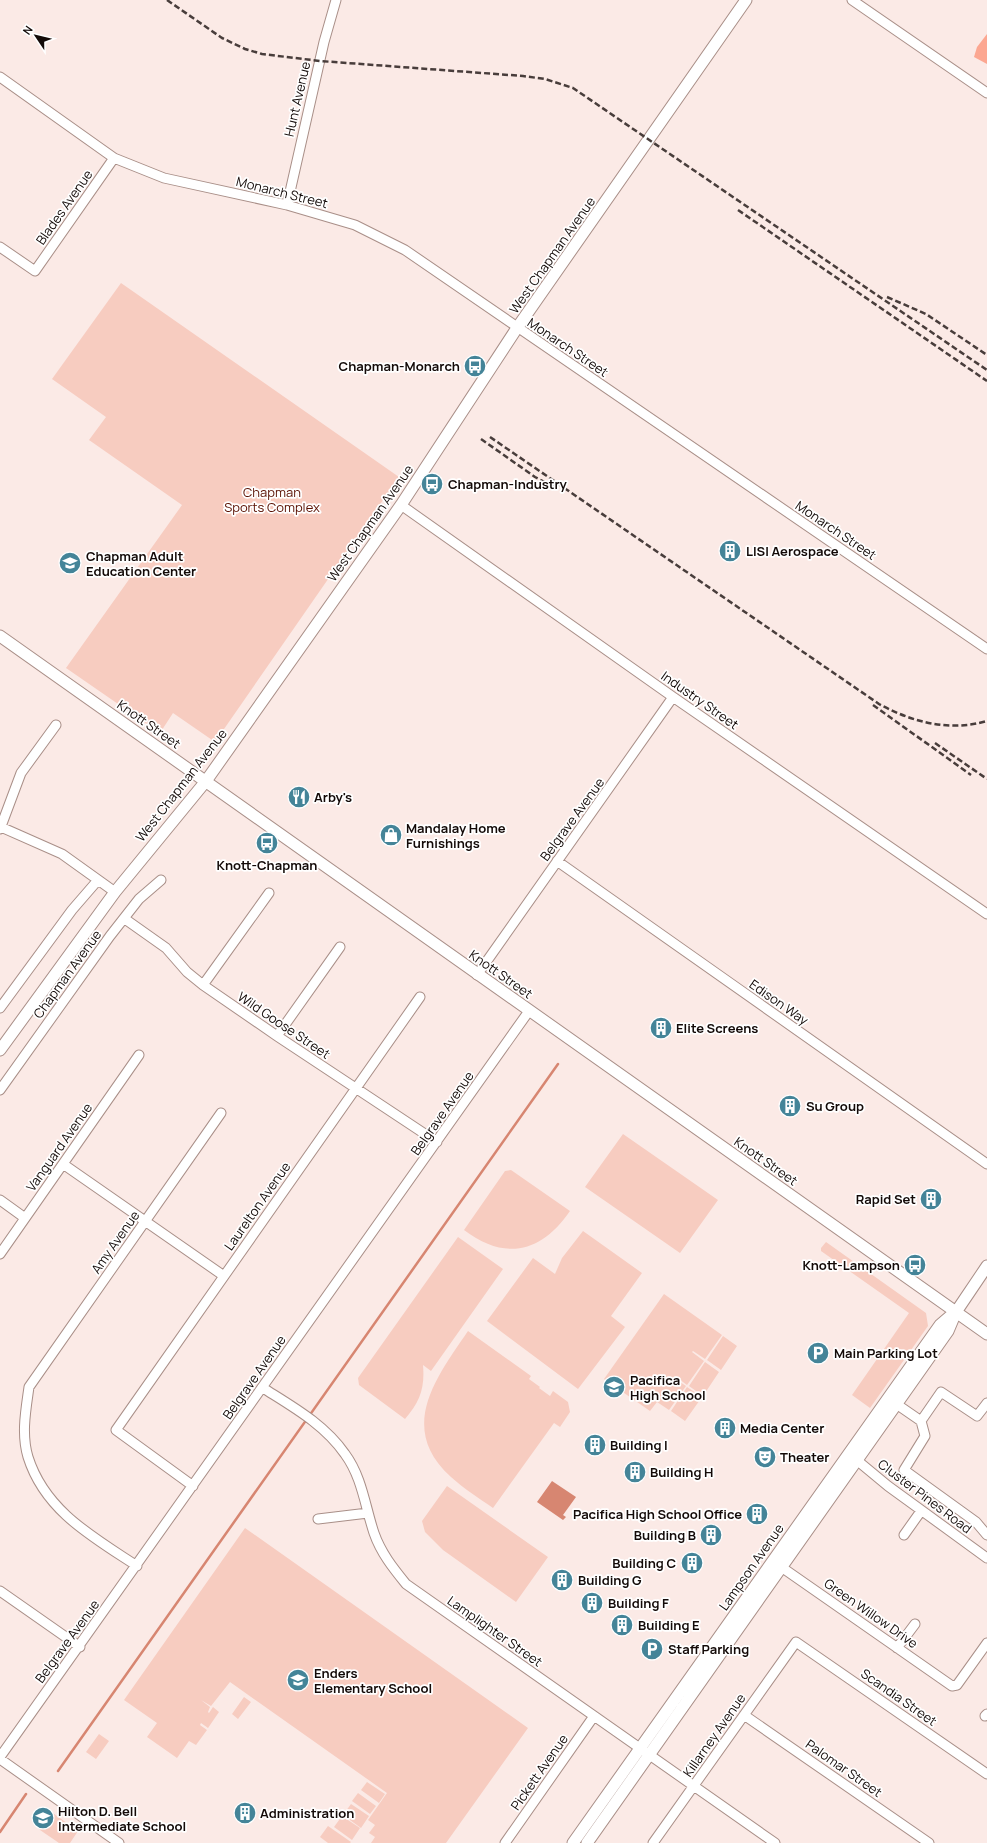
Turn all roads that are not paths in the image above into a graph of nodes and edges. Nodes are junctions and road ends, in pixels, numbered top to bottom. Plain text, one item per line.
1 (336, 0) edge
2 (746, 0) edge
3 (852, 0) edge
4 (0, 77) edge
5 (987, 93) edge
6 (114, 158) junction
7 (287, 205) junction
8 (0, 247) edge
9 (517, 328) junction
10 (401, 505) junction
11 (0, 636) edge
12 (987, 649) edge
13 (673, 697) junction
14 (56, 725) dead end
15 (206, 781) junction
16 (0, 828) edge
17 (557, 862) junction
18 (98, 880) junction
19 (161, 880) dead end
20 (115, 892) junction
21 (269, 893) dead end
22 (987, 914) edge
23 (125, 919) junction
24 (340, 947) dead end
25 (477, 975) junction
26 (203, 985) junction
27 (420, 996) dead end
28 (0, 1008) edge
29 (529, 1011) junction
30 (277, 1036) junction
31 (0, 1050) edge
32 (139, 1055) dead end
33 (355, 1089) junction
34 (0, 1090) edge
35 (221, 1112) dead end
36 (437, 1142) junction
37 (63, 1164) junction
38 (987, 1164) edge
39 (0, 1200) edge
40 (26, 1218) junction
41 (145, 1221) junction
42 (0, 1254) edge
43 (987, 1266) edge
44 (224, 1276) junction
45 (956, 1312) junction
46 (987, 1334) edge
47 (263, 1388) junction
48 (893, 1401) junction
49 (987, 1403) edge
50 (921, 1421) junction
51 (849, 1453) junction
52 (858, 1460) junction
53 (193, 1486) junction
54 (921, 1511) junction
55 (368, 1513) junction
56 (318, 1519) dead end
57 (904, 1535) dead end
58 (987, 1535) edge
59 (987, 1558) edge
60 (777, 1564) junction
61 (137, 1566) junction
62 (0, 1591) edge
63 (915, 1624) dead end
64 (796, 1642) joint
65 (987, 1643) edge
66 (80, 1646) junction
67 (897, 1648) junction
68 (744, 1714) junction
69 (594, 1716) junction
70 (645, 1752) junction
71 (0, 1758) edge
72 (987, 1774) edge
73 (694, 1786) junction
74 (763, 1840) edge
75 (119, 1843) edge
76 (505, 1843) edge
77 (573, 1843) edge
78 (586, 1843) edge
79 (653, 1843) edge
80 (775, 1843) edge
81 (929, 1843) edge

1 - 7 street, Hunt Avenue
2 - 9 main road, West Chapman Avenue
3 - 5 street
4 - 6 street, Monarch Street
6 - 7 street, Monarch Street
6 - 8 street, Blades Avenue
7 - 9 street, Monarch Street
9 - 10 main road, West Chapman Avenue
9 - 12 street, Monarch Street
10 - 13 street, Industry Street
10 - 15 main road, West Chapman Avenue
11 - 15 main road, Knott Street
13 - 17 street, Belgrave Avenue
13 - 22 street, Industry Street
14 - 16 street
15 - 20 main road, West Chapman Avenue
15 - 25 main road, Knott Street
16 - 18 street
17 - 25 street, Belgrave Avenue
17 - 38 street, Edison Way
18 - 20 street
18 - 28 street
19 - 23 street, Chapman Avenue
20 - 31 main road, West Chapman Avenue
21 - 26 street
23 - 26 street, Wild Goose Street
23 - 34 street, Chapman Avenue
24 - 30 street
25 - 29 main road, Knott Street
26 - 30 street, Wild Goose Street
27 - 33 street, Laurelton Avenue
29 - 36 street, Belgrave Avenue
29 - 45 main road, Knott Street
30 - 33 street, Wild Goose Street
32 - 37 street, Vanguard Avenue
33 - 36 street, Wild Goose Street
33 - 44 street, Laurelton Avenue
35 - 41 street, Amy Avenue
36 - 47 street, Belgrave Avenue
37 - 40 street, Vanguard Avenue
37 - 41 street
39 - 40 street
40 - 42 street, Vanguard Avenue
41 - 44 street
41 - 61 street, Amy Avenue
43 - 45 main road, Lampson Avenue
44 - 53 street, Laurelton Avenue
45 - 46 main road, Knott Street
45 - 48 main road, Lampson Avenue
47 - 53 street, Belgrave Avenue
47 - 55 street, Lamplighter Street
48 - 50 street
48 - 51 main road, Lampson Avenue
48 - 52 main road, Lampson Avenue
49 - 50 street
50 - 58 street
51 - 52 street, Cluster Pines Road
51 - 60 main road, Lampson Avenue
52 - 54 street, Cluster Pines Road
52 - 60 main road, Lampson Avenue
53 - 61 street, Belgrave Avenue
54 - 57 street
54 - 59 street, Cluster Pines Road
55 - 56 street
55 - 69 street, Lamplighter Street
60 - 67 street, Green Willow Drive
60 - 70 main road, Lampson Avenue
61 - 66 street, Belgrave Avenue
62 - 66 street
63 - 67 street
64 - 68 street, Killarney Avenue
64 - 72 street, Scandia Street
65 - 67 street, Green Willow Drive
66 - 71 street, Belgrave Avenue
68 - 73 street, Killarney Avenue
68 - 81 street, Palomar Street
69 - 70 street, Lamplighter Street
69 - 76 street, Pickett Avenue
70 - 73 street, Lamplighter Street
70 - 77 main road, Lampson Avenue
70 - 78 main road, Lampson Avenue
71 - 75 street
73 - 74 street, Lamplighter Street
73 - 79 street, Killarney Avenue
74 - 80 street, Lamplighter Street

